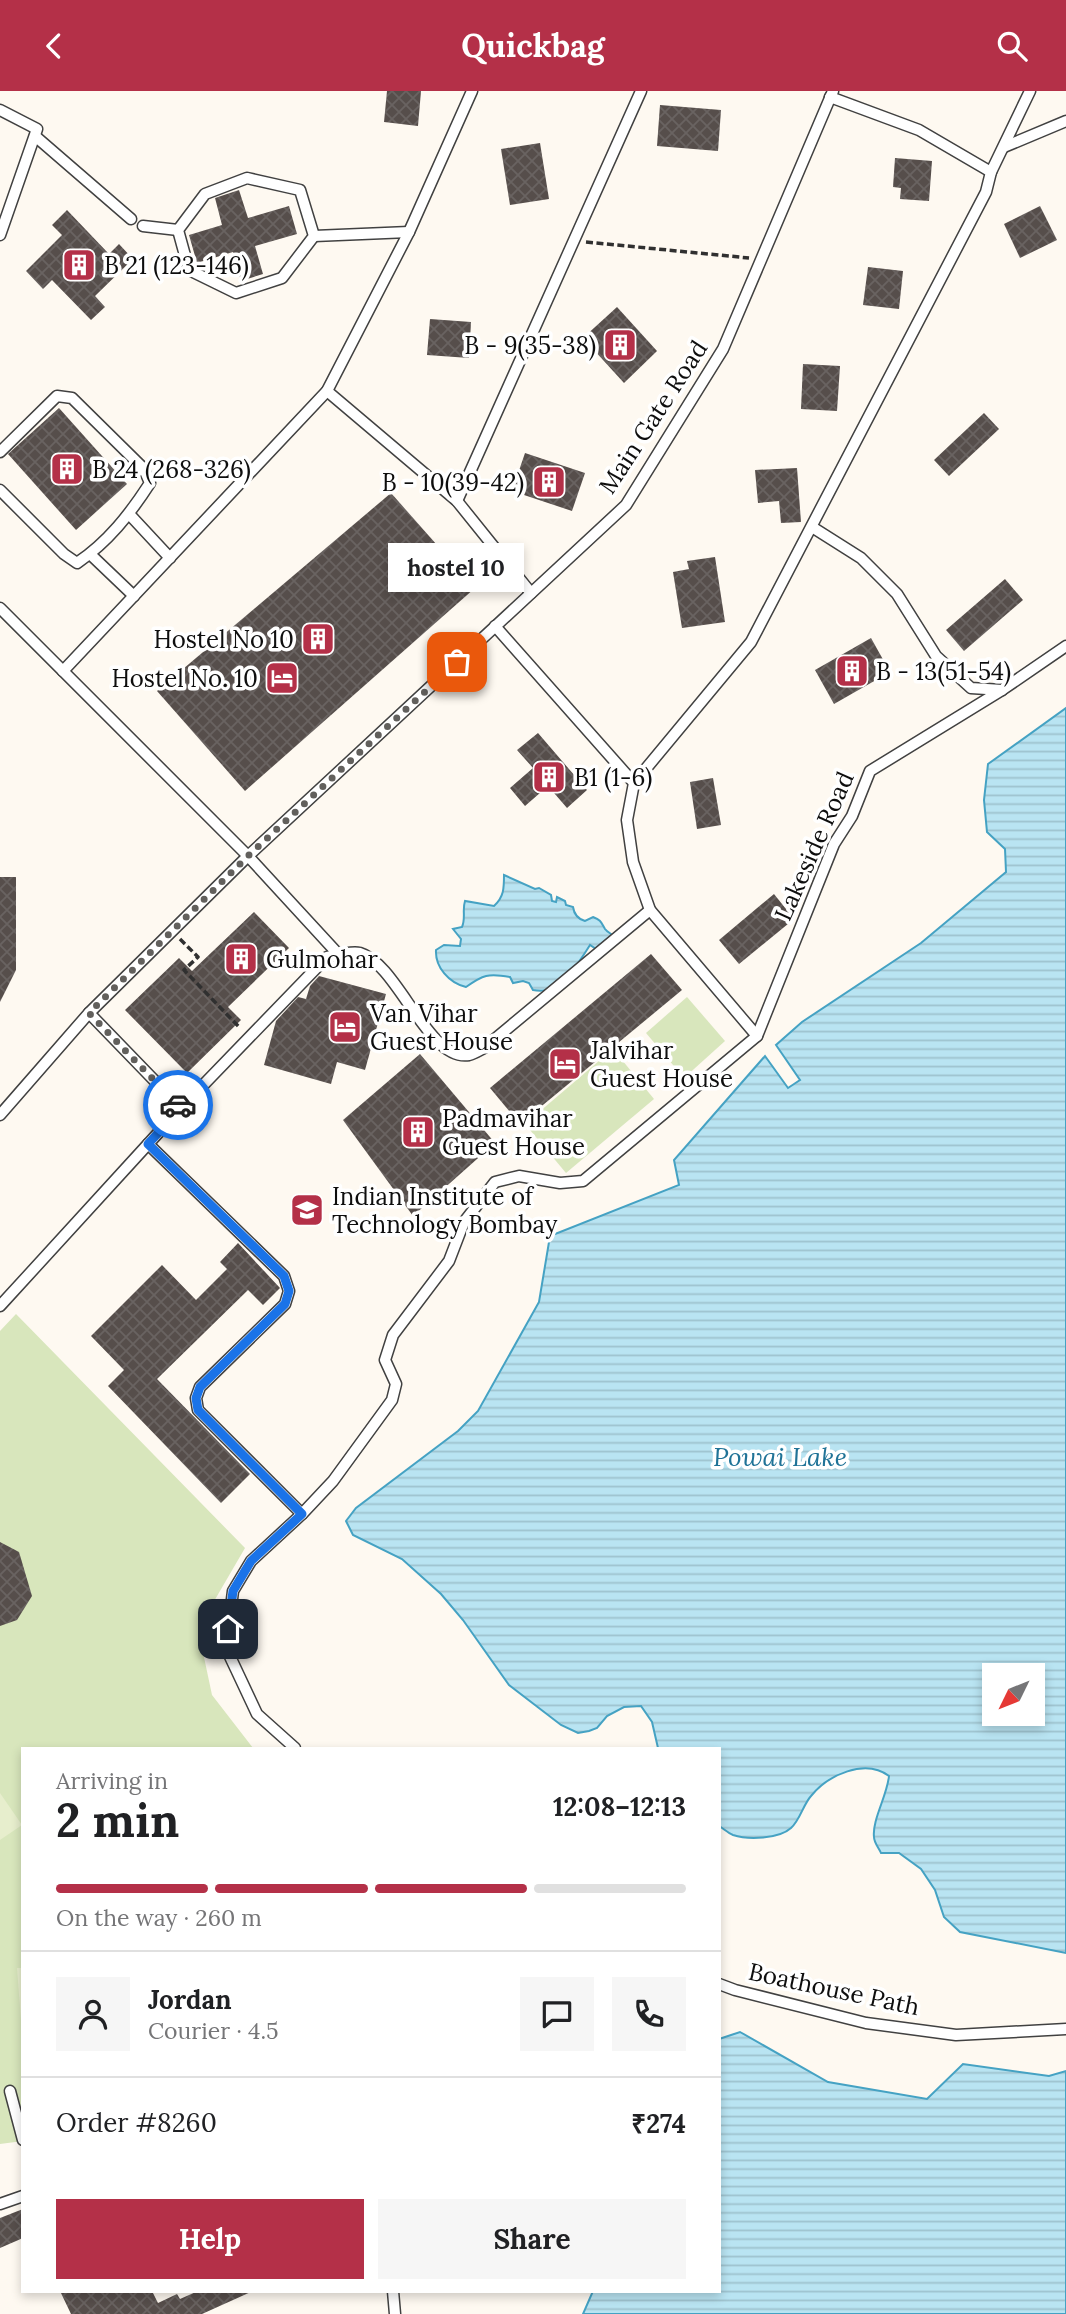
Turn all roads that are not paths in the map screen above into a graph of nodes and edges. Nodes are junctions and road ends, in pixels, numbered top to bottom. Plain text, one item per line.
1 (472, 91) edge
2 (641, 91) edge
3 (1030, 91) edge
4 (832, 94) edge
5 (0, 110) edge
6 (1066, 121) edge
7 (36, 133) junction
8 (1003, 147) junction
9 (991, 172) junction
10 (131, 219) dead end
11 (144, 226) dead end
12 (178, 230) junction
13 (409, 232) junction
14 (0, 235) edge
15 (314, 236) junction
16 (327, 391) junction
17 (0, 452) edge
18 (0, 490) edge
19 (457, 501) junction
20 (130, 515) junction
21 (811, 527) junction
22 (90, 554) junction
23 (170, 558) junction
24 (531, 593) junction
25 (134, 596) junction
26 (0, 608) edge
27 (495, 626) junction
28 (1066, 646) edge
29 (63, 671) junction
30 (1002, 690) junction
31 (634, 783) junction
32 (248, 856) junction
33 (650, 910) junction
34 (339, 955) junction
35 (89, 1013) junction
36 (757, 1036) junction
37 (181, 1108) junction
38 (0, 1115) edge
39 (148, 1144) junction
40 (0, 1307) edge
41 (302, 1514) junction
42 (294, 1747) edge
43 (721, 1985) edge
44 (1066, 2029) edge
45 (10, 2091) dead end
46 (21, 2132) edge
47 (21, 2197) edge
48 (0, 2204) edge
49 (393, 2293) edge
50 (395, 2314) edge

1 - 13 lane
2 - 19 lane
3 - 8 lane
4 - 9 lane
4 - 24 lane, Main Gate Road
5 - 7 lane
6 - 8 lane
7 - 10 lane
7 - 14 lane
8 - 9 lane
9 - 21 lane
11 - 12 lane
12 - 15 lane
12 - 15 lane
13 - 15 lane
13 - 16 lane
16 - 19 lane
16 - 23 lane
17 - 20 lane
18 - 22 lane
19 - 24 lane
20 - 22 lane
20 - 23 lane
21 - 30 lane
21 - 31 lane
22 - 25 lane
23 - 25 lane
24 - 27 lane, Main Gate Road
25 - 29 lane
26 - 29 lane
27 - 31 lane
27 - 32 lane, Main Gate Road
28 - 30 lane, Lakeside Road
29 - 32 lane
30 - 36 lane, Lakeside Road
31 - 33 lane
32 - 34 lane
32 - 35 lane, Main Gate Road
33 - 34 lane
33 - 36 lane
34 - 37 lane
35 - 37 lane
35 - 38 lane, Main Gate Road
36 - 41 lane, Lakeside Road
37 - 39 lane
39 - 40 lane
39 - 41 lane
41 - 42 lane, Lakeside Road
43 - 44 lane, Boathouse Path
45 - 46 lane
47 - 48 lane
49 - 50 lane

